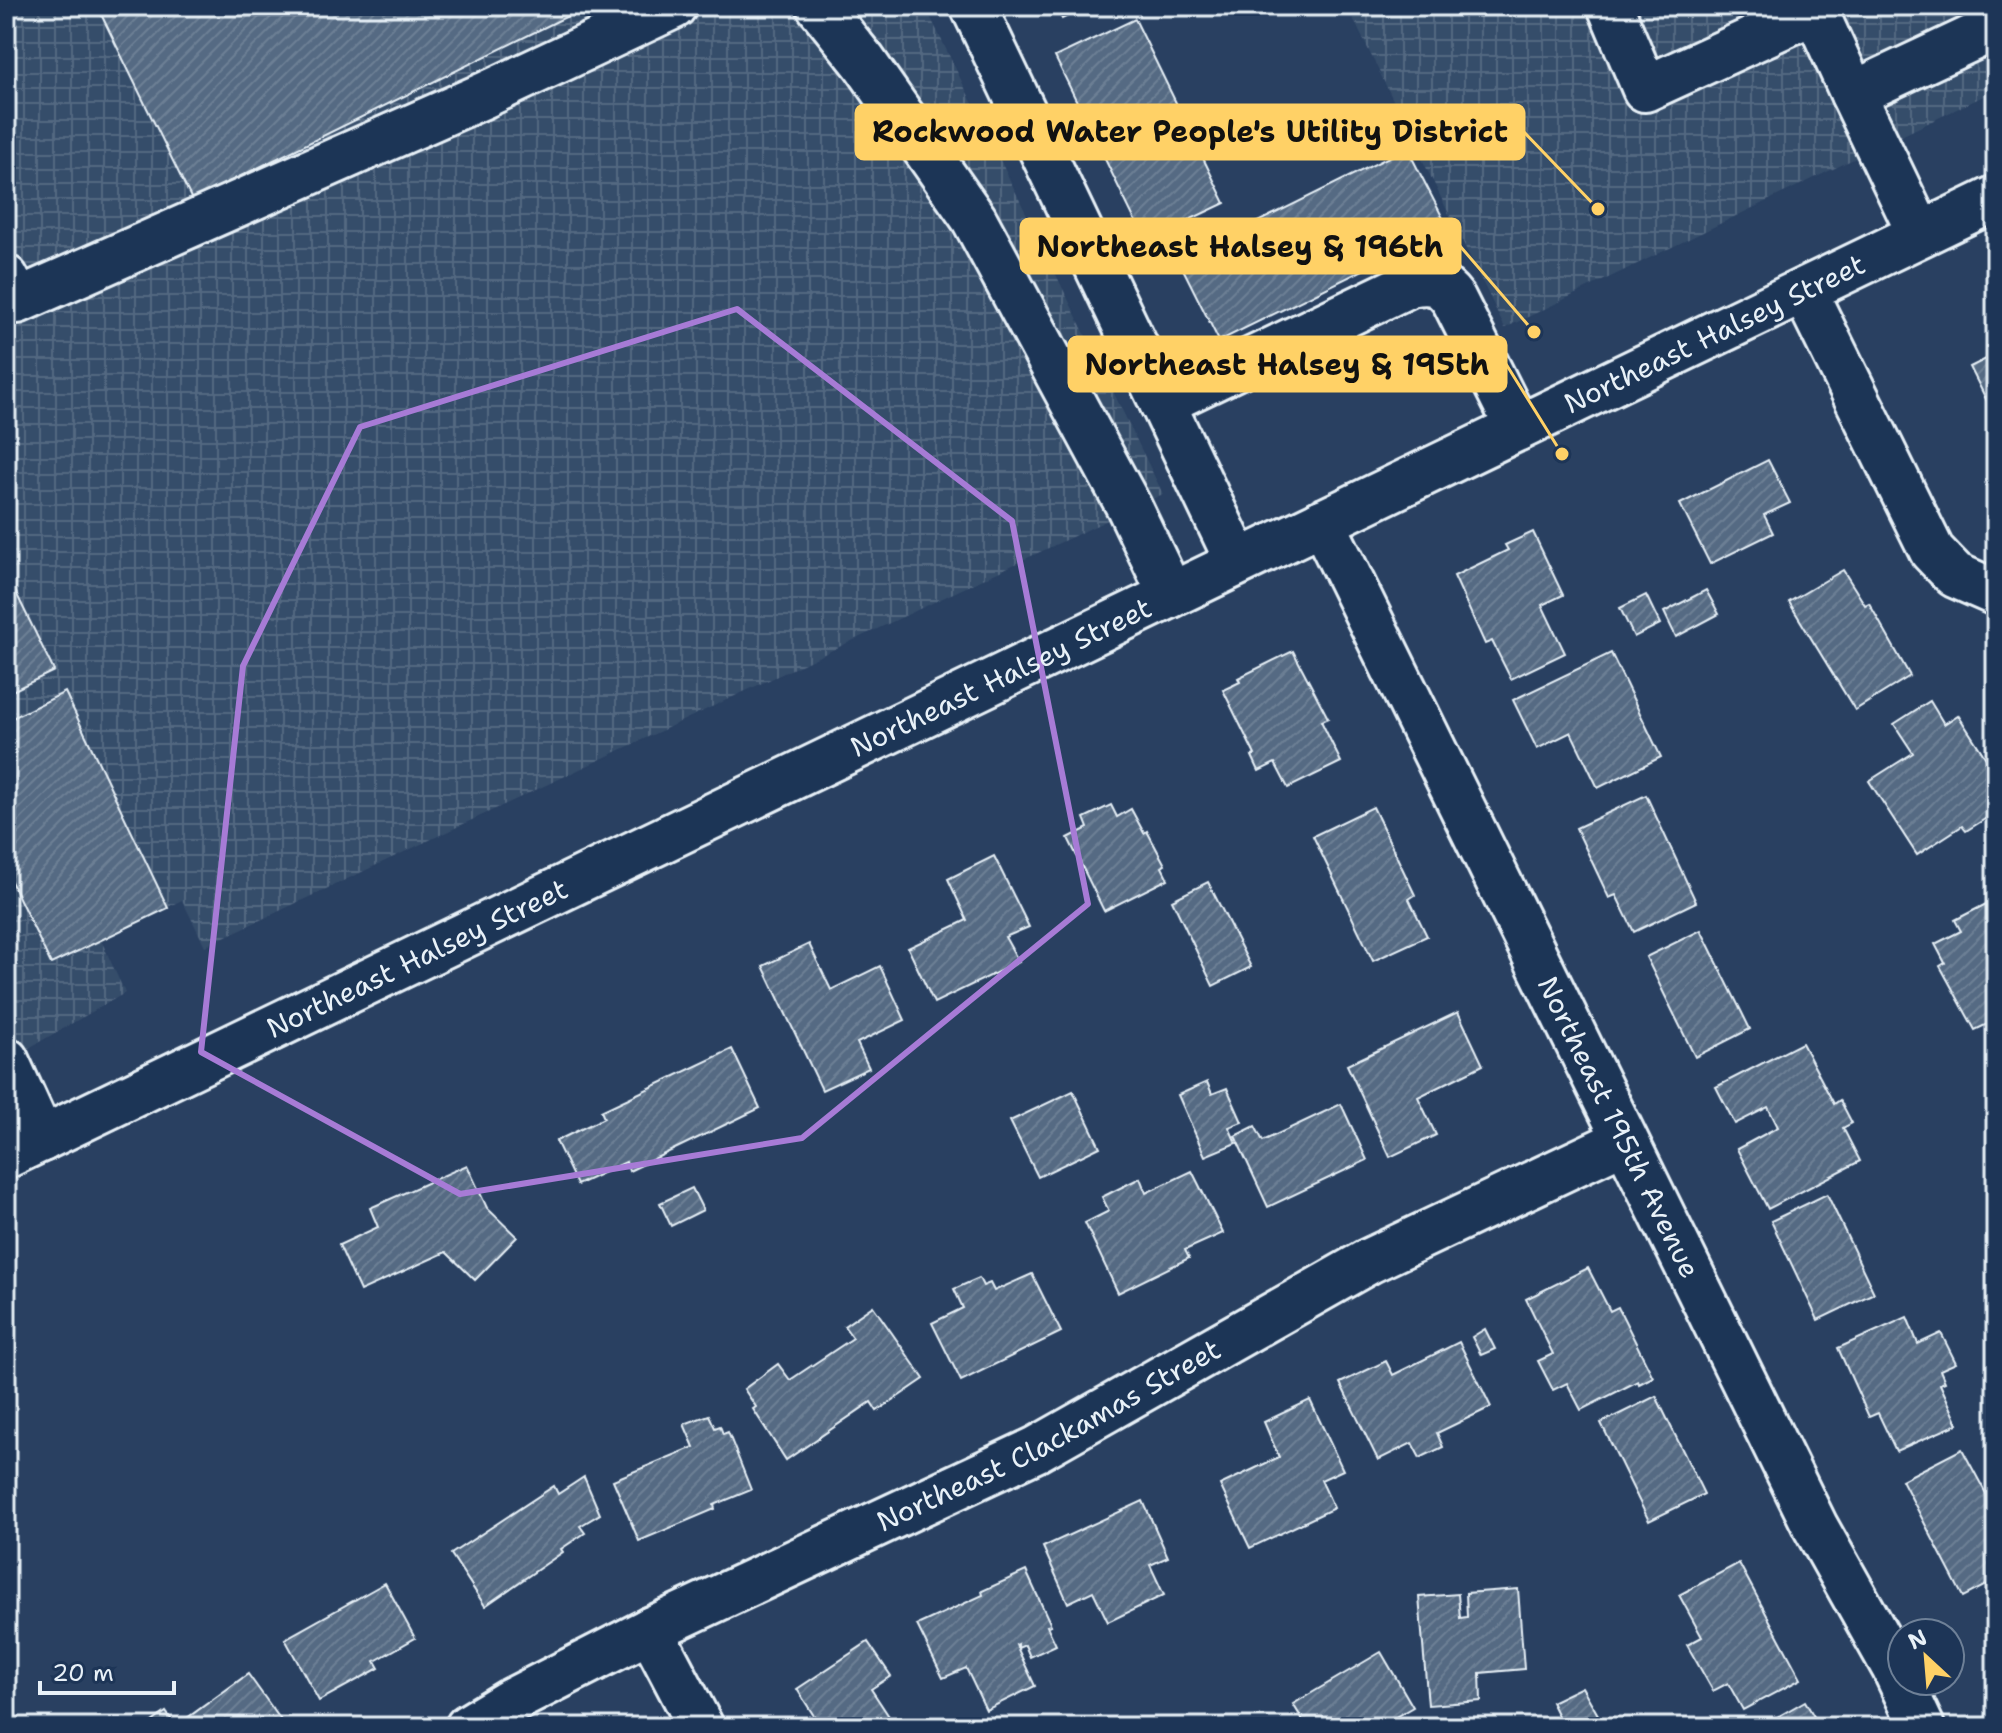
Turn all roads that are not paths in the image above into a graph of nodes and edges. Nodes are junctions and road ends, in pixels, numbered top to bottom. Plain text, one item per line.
1 (674, 6) edge
2 (819, 6) edge
3 (973, 6) edge
4 (1610, 6) edge
5 (1814, 8) edge
6 (1996, 27) edge
7 (1853, 94) junction
8 (1996, 198) edge
9 (1920, 234) junction
10 (6, 278) edge
11 (1804, 291) junction
12 (1162, 403) junction
13 (1518, 428) junction
14 (1322, 522) junction
15 (1238, 562) junction
16 (1996, 593) edge
17 (1171, 595) junction
18 (6, 1060) edge
19 (1625, 1140) junction
20 (24, 1147) edge
21 (650, 1630) junction
22 (468, 1727) edge
23 (701, 1727) edge
24 (1922, 1727) edge

1 - 10 street
2 - 17 street
3 - 12 street
4 - 5 street
5 - 7 street
6 - 7 street
7 - 9 street
8 - 9 street, Northeast Halsey Street
9 - 11 street, Northeast Halsey Street
11 - 13 street, Northeast Halsey Street
11 - 16 street
12 - 13 street
12 - 15 street
13 - 14 street, Northeast Halsey Street
14 - 15 street, Northeast Halsey Street
14 - 19 street, Northeast 195th Avenue
15 - 17 street, Northeast Halsey Street
17 - 20 street, Northeast Halsey Street
18 - 20 street
19 - 21 street, Northeast Clackamas Street
19 - 24 street, Northeast 195th Avenue
21 - 22 street, Northeast Clackamas Street
21 - 23 street

